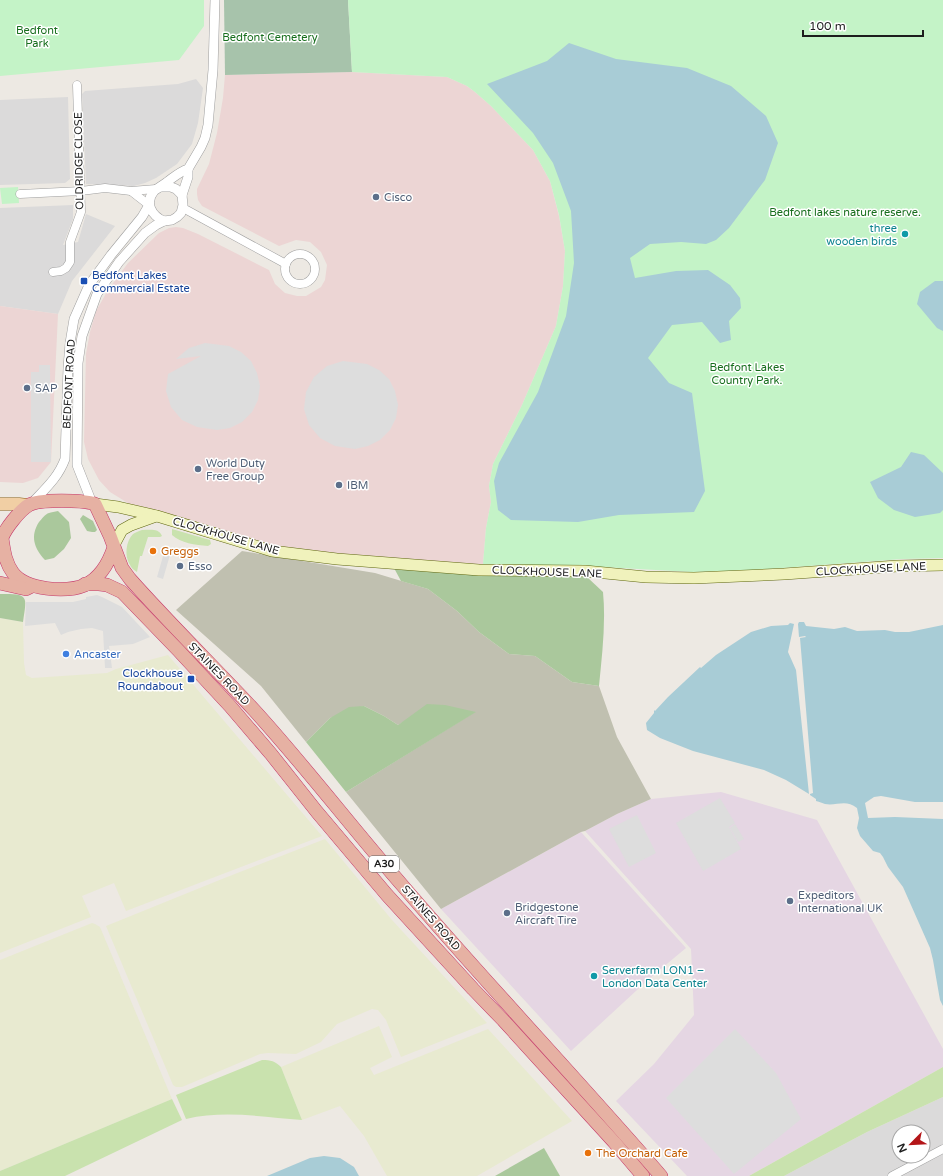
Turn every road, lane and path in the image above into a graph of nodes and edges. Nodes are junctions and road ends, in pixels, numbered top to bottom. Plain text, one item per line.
1 (214, 0) edge
2 (77, 85) dead end
3 (188, 169) junction
4 (158, 188) junction
5 (81, 191) junction
6 (131, 191) junction
7 (20, 194) dead end
8 (182, 195) junction
9 (150, 205) junction
10 (183, 208) junction
11 (164, 220) junction
12 (286, 264) dead end
13 (53, 272) dead end
14 (0, 504) edge
15 (30, 504) junction
16 (93, 504) junction
17 (157, 516) junction
18 (1, 536) edge
19 (114, 546) junction
20 (943, 565) edge
21 (0, 583) edge
22 (85, 584) junction
23 (34, 586) junction
24 (943, 1149) edge
25 (643, 1176) edge
26 (661, 1176) edge
27 (892, 1176) edge

1 - 3 street
2 - 5 street, OLDRIDGE CLOSE
3 - 4 street
3 - 8 street
4 - 6 street
4 - 8 street
4 - 9 street, BEDFONT ROAD
5 - 6 street
5 - 7 street
5 - 13 street, OLDRIDGE CLOSE
6 - 9 street
8 - 10 street
9 - 11 street
9 - 15 street, BEDFONT ROAD
10 - 11 street, BEDFONT ROAD
10 - 12 street
11 - 16 street, BEDFONT ROAD
14 - 15 main road
15 - 16 highway
15 - 18 highway
16 - 17 main road, CLOCKHOUSE LANE
16 - 19 highway
17 - 19 main road
17 - 20 main road, CLOCKHOUSE LANE
18 - 23 highway
19 - 22 highway
19 - 26 highway, STAINES ROAD / A30
21 - 23 highway
22 - 23 highway
22 - 25 highway, STAINES ROAD / A30
24 - 27 street

